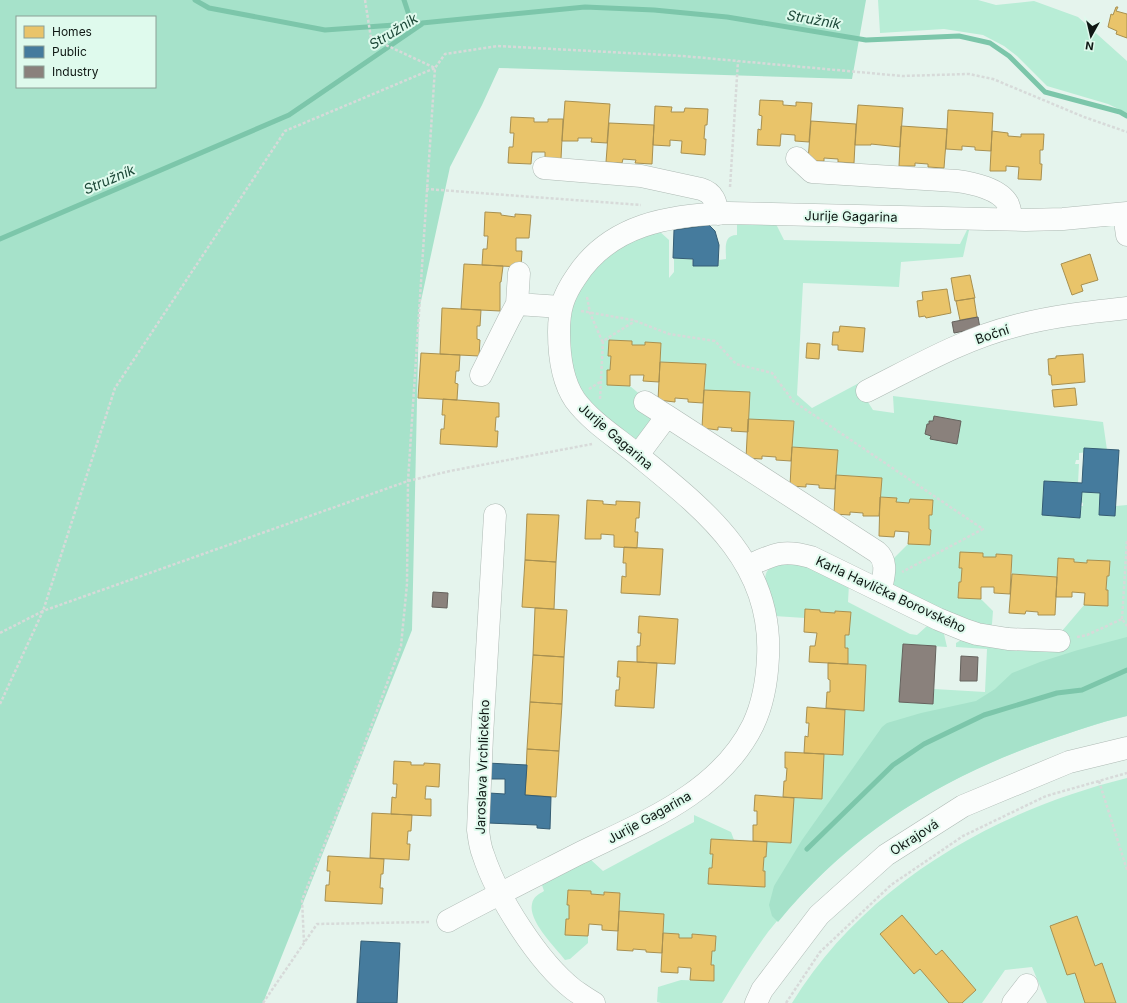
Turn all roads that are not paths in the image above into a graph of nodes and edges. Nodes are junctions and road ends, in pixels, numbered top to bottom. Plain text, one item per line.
1 (797, 158) dead end
2 (544, 168) dead end
3 (723, 214) junction
4 (1011, 219) junction
5 (1126, 221) edge
6 (519, 273) dead end
7 (517, 304) junction
8 (560, 307) junction
9 (1127, 308) edge
10 (481, 375) dead end
11 (867, 391) dead end
12 (645, 402) dead end
13 (667, 416) junction
14 (638, 455) junction
15 (494, 515) dead end
16 (748, 566) junction
17 (882, 591) junction
18 (1059, 642) road end
19 (1127, 748) edge
20 (500, 893) junction
21 (448, 921) road end
22 (1027, 985) dead end
23 (594, 1003) edge
24 (756, 1003) edge
25 (1013, 1003) edge

1 - 4 street
2 - 3 street
3 - 4 street, Jurije Gagarina
3 - 8 street, Jurije Gagarina
4 - 5 street, Jurije Gagarina
6 - 7 street
7 - 8 street
7 - 10 street
8 - 14 street, Jurije Gagarina
9 - 11 street, Boční
12 - 13 street
13 - 14 street
13 - 17 street
14 - 16 street, Jurije Gagarina
15 - 20 street, Jaroslava Vrchlického
16 - 17 street, Karla Havlíčka Borovského
16 - 20 street, Jurije Gagarina
17 - 18 street, Karla Havlíčka Borovského
19 - 24 street, Okrajová
20 - 21 street, Jurije Gagarina
20 - 23 street, Jaroslava Vrchlického
22 - 25 street

